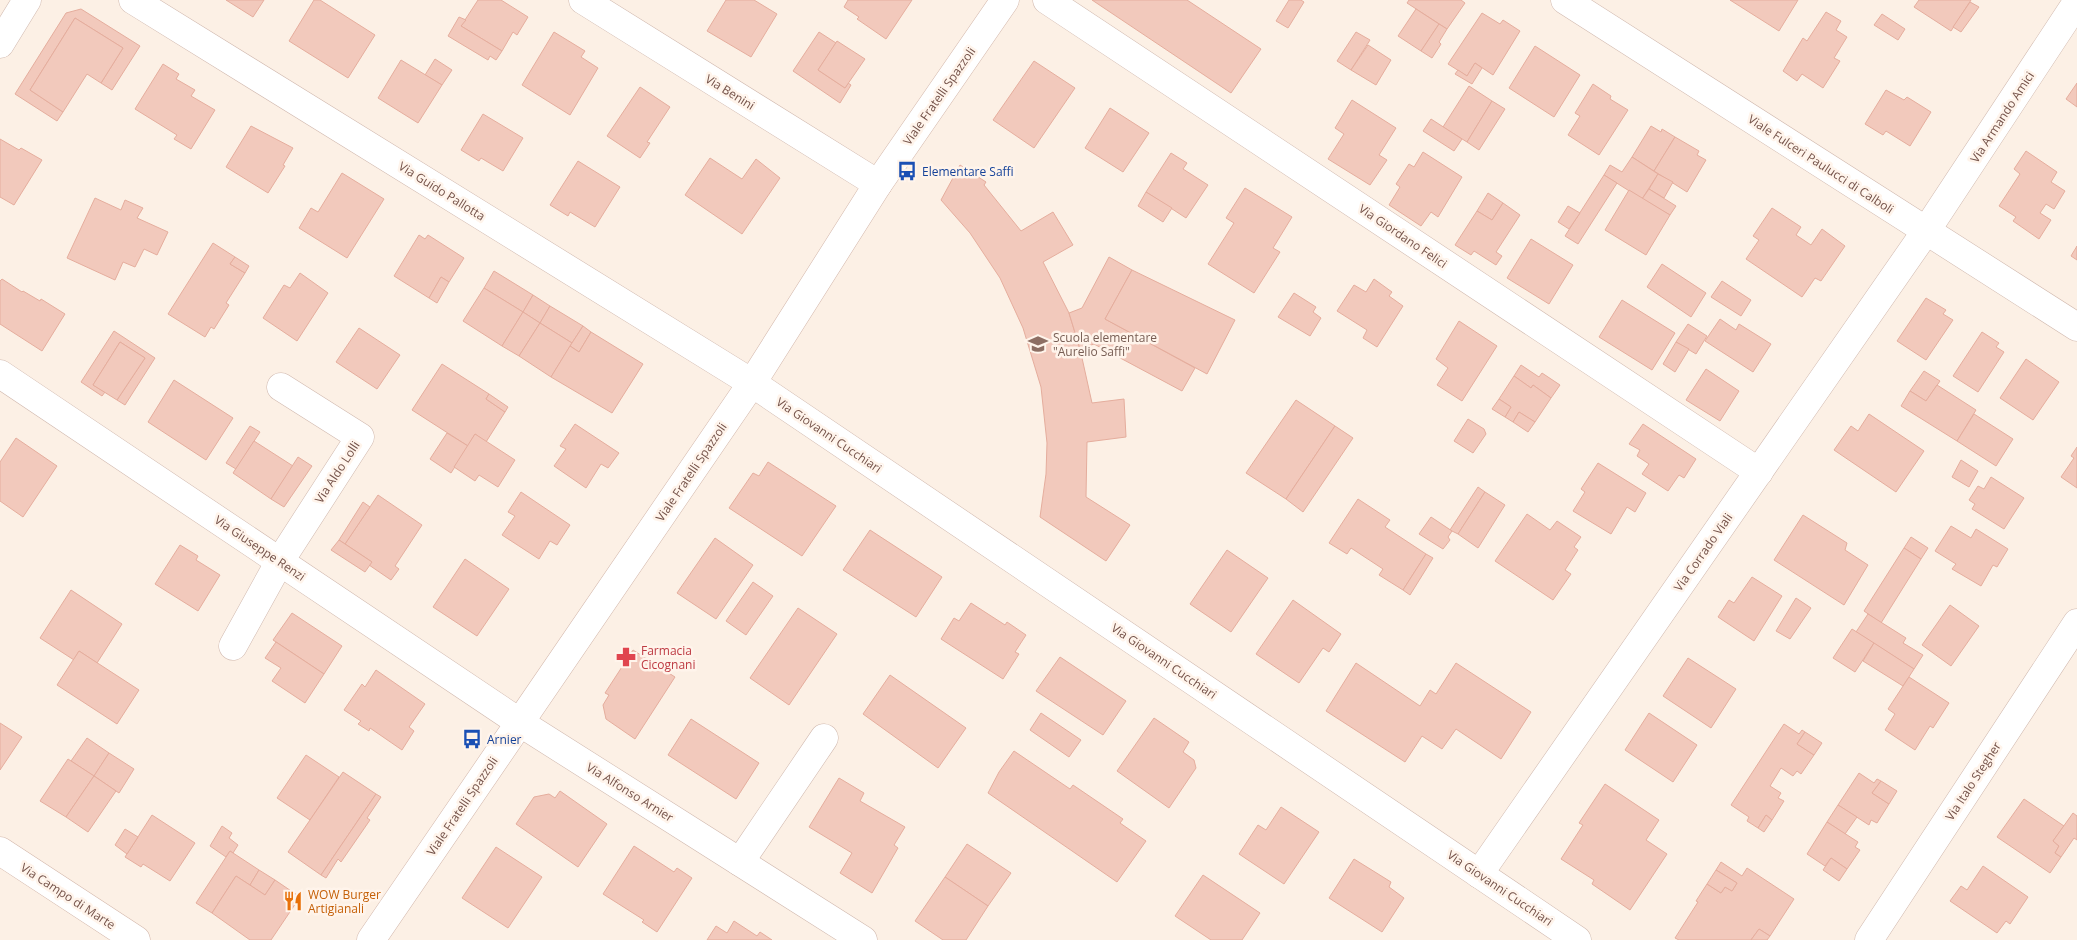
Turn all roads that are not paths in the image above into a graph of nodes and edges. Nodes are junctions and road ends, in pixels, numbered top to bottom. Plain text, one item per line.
1 (27, 0) edge
2 (133, 0) edge
3 (583, 0) edge
4 (1005, 0) edge
5 (1047, 0) edge
6 (1565, 0) edge
7 (2077, 2) edge
8 (0, 44) edge
9 (878, 184) junction
10 (1926, 231) junction
11 (2077, 328) edge
12 (0, 374) edge
13 (752, 383) junction
14 (281, 387) dead end
15 (1759, 472) junction
16 (280, 561) junction
17 (2077, 623) edge
18 (233, 646) dead end
19 (519, 722) junction
20 (824, 738) dead end
21 (0, 851) edge
22 (740, 862) junction
23 (1479, 874) junction
24 (136, 940) edge
25 (372, 940) edge
26 (863, 940) edge
27 (1577, 940) edge
28 (1869, 940) edge

1 - 8 street
2 - 13 street, Via Guido Pallotta
3 - 9 street, Via Benini
4 - 9 street, Viale Fratelli Spazzoli
5 - 15 street, Via Giordano Felici
6 - 10 street, Viale Fulceri Paulucci di Calboli
7 - 10 street, Via Armando Amici
9 - 13 street, Viale Fratelli Spazzoli
10 - 11 street, Viale Fulceri Paulucci di Calboli
10 - 15 street, Via Corrado Viali
12 - 16 street, Via Giuseppe Renzi
13 - 19 street, Viale Fratelli Spazzoli
13 - 23 street, Via Giovanni Cucchiari
14 - 16 street, Via Aldo Lolli
15 - 23 street, Via Corrado Viali
16 - 18 street
16 - 19 street, Via Giuseppe Renzi
17 - 28 street, Via Italo Stegher
19 - 22 street, Via Alfonso Arnier
19 - 25 street, Viale Fratelli Spazzoli
20 - 22 street
21 - 24 street, Via Campo di Marte
22 - 26 street, Via Alfonso Arnier
23 - 27 street, Via Giovanni Cucchiari

